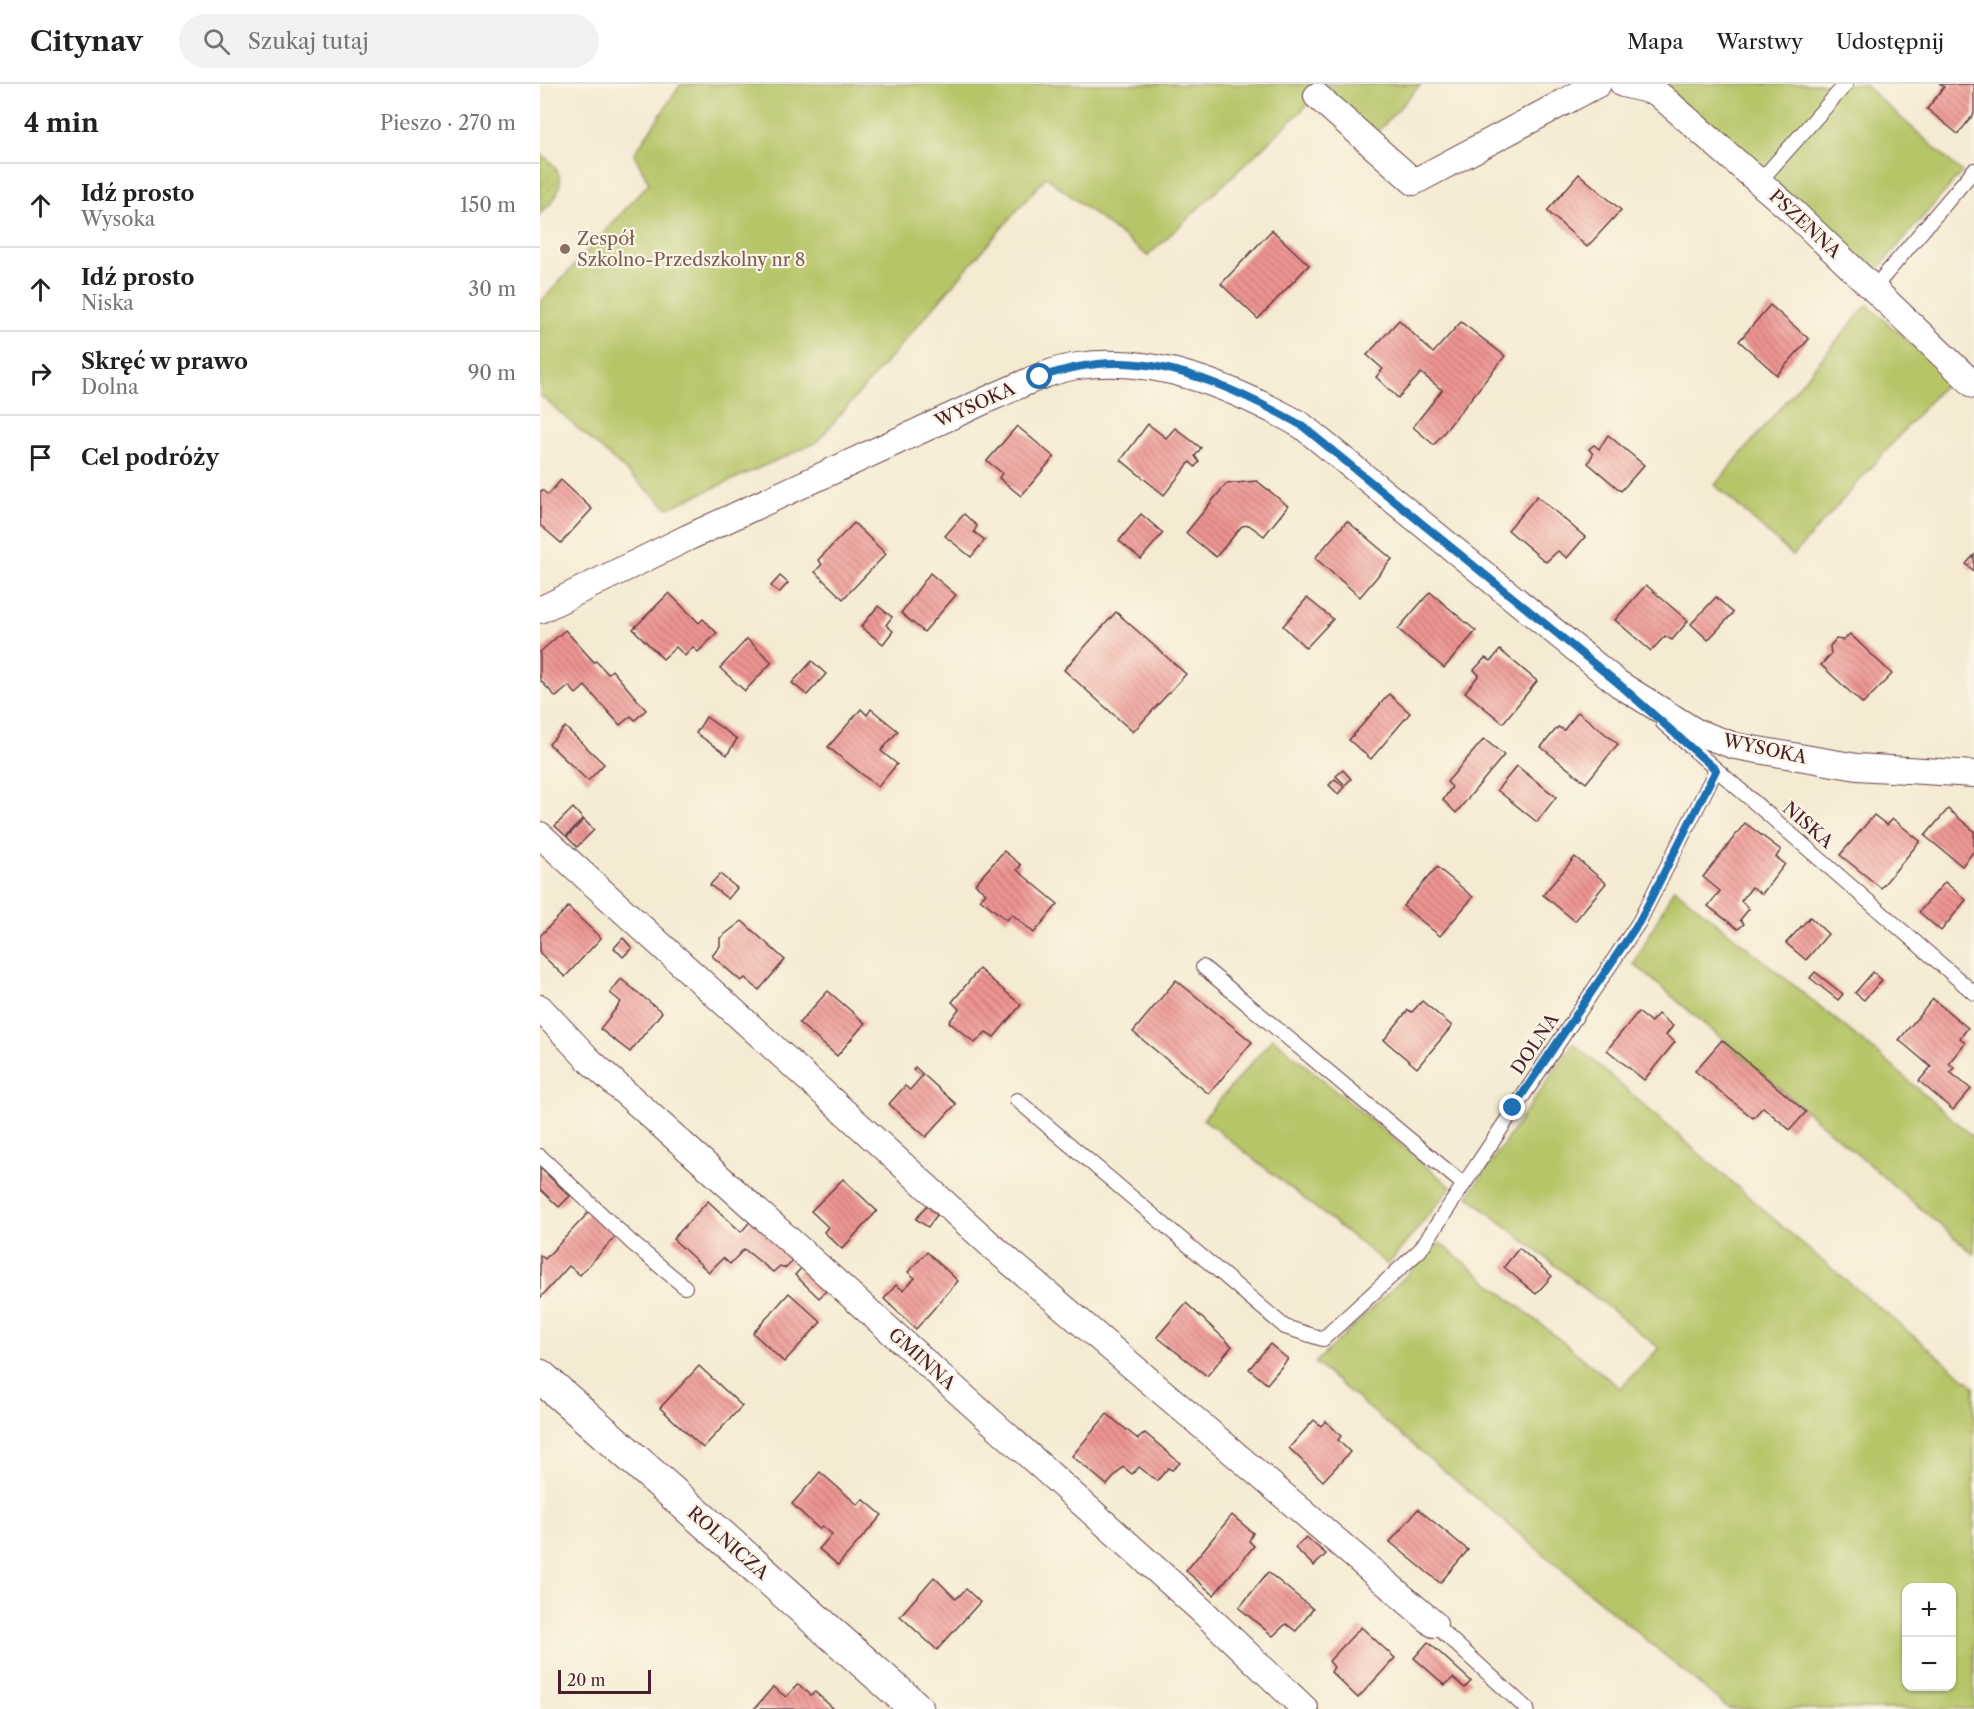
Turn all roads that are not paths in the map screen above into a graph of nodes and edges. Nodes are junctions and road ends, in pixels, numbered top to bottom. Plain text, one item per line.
1 (1598, 84) edge
2 (1623, 84) edge
3 (1846, 84) edge
4 (1317, 96) dead end
5 (1974, 170) edge
6 (1759, 182) junction
7 (1873, 289) junction
8 (1974, 385) edge
9 (540, 610) edge
10 (1619, 684) junction
11 (1716, 770) junction
12 (1974, 774) edge
13 (540, 835) edge
14 (1203, 967) dead end
15 (1974, 993) edge
16 (540, 1008) edge
17 (1017, 1100) dead end
18 (540, 1156) edge
19 (1463, 1184) junction
20 (685, 1287) dead end
21 (540, 1376) edge
22 (1434, 1624) joint
23 (917, 1709) edge
24 (1305, 1709) edge
25 (1527, 1709) edge

1 - 4 street
2 - 6 street, PSZENNA
3 - 6 lane
5 - 7 lane
6 - 7 street, PSZENNA
7 - 8 street, PSZENNA
9 - 10 street, WYSOKA
10 - 11 lane, NISKA
10 - 12 street, WYSOKA
11 - 15 lane, NISKA
11 - 19 lane, DOLNA
13 - 22 street
14 - 19 lane
16 - 24 street, GMINNA
17 - 19 lane, DOLNA
18 - 20 lane
21 - 23 street, ROLNICZA
22 - 25 lane

